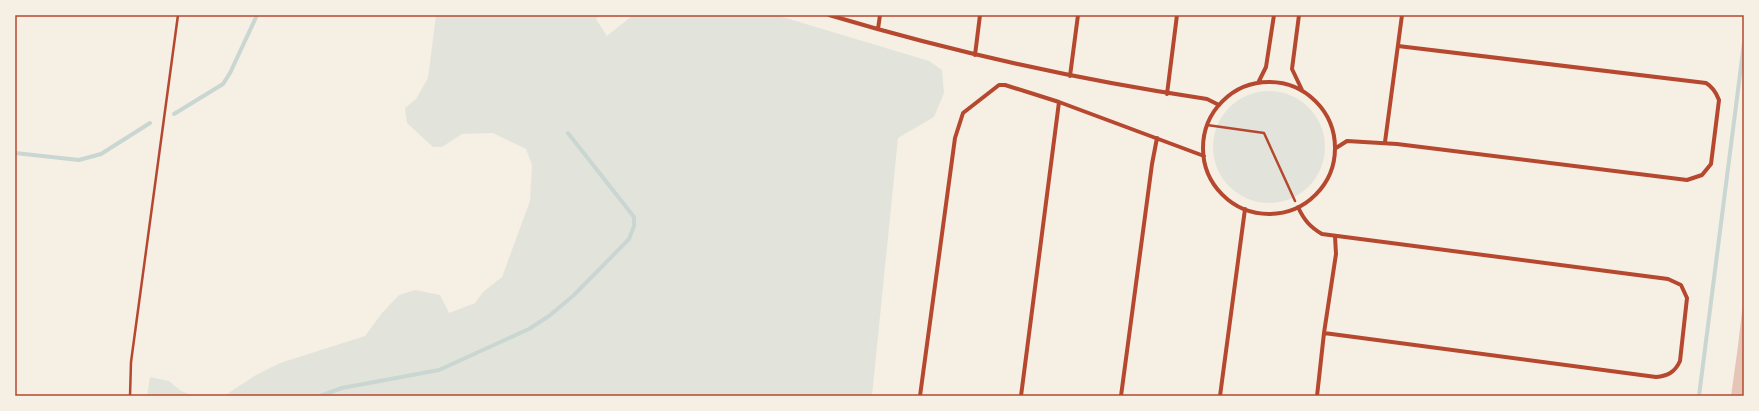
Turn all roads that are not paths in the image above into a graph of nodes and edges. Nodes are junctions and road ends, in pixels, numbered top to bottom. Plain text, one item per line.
1 (178, 15) edge
2 (829, 15) edge
3 (880, 15) edge
4 (980, 15) edge
5 (1078, 15) edge
6 (1177, 15) edge
7 (1274, 15) edge
8 (1299, 15) edge
9 (1402, 15) edge
10 (878, 29) junction
11 (1398, 46) junction
12 (975, 55) junction
13 (1070, 76) junction
14 (1258, 83) junction
15 (1302, 90) junction
16 (1167, 94) junction
17 (1059, 102) junction
18 (1219, 105) junction
19 (1157, 138) junction
20 (1385, 142) junction
21 (1336, 148) junction
22 (1204, 156) junction
23 (1298, 207) junction
24 (1245, 209) junction
25 (1335, 236) junction
26 (1324, 334) junction
27 (130, 396) edge
28 (920, 396) edge
29 (1021, 396) edge
30 (1120, 396) edge
31 (1220, 396) edge
32 (1318, 396) edge

1 - 27 lane
2 - 10 street
3 - 10 street
4 - 12 street
5 - 13 street
6 - 16 street
7 - 14 street
8 - 15 street
9 - 11 street
10 - 12 street
11 - 20 street
11 - 20 street
12 - 13 street
13 - 16 street
14 - 15 street
14 - 18 street
15 - 21 street
16 - 18 street
17 - 19 street
17 - 28 street
17 - 29 street
18 - 22 street
19 - 22 street
19 - 30 street
20 - 21 street
21 - 23 street
22 - 24 street
23 - 24 street
23 - 25 street
24 - 31 street
25 - 26 street
25 - 26 street
26 - 32 street

